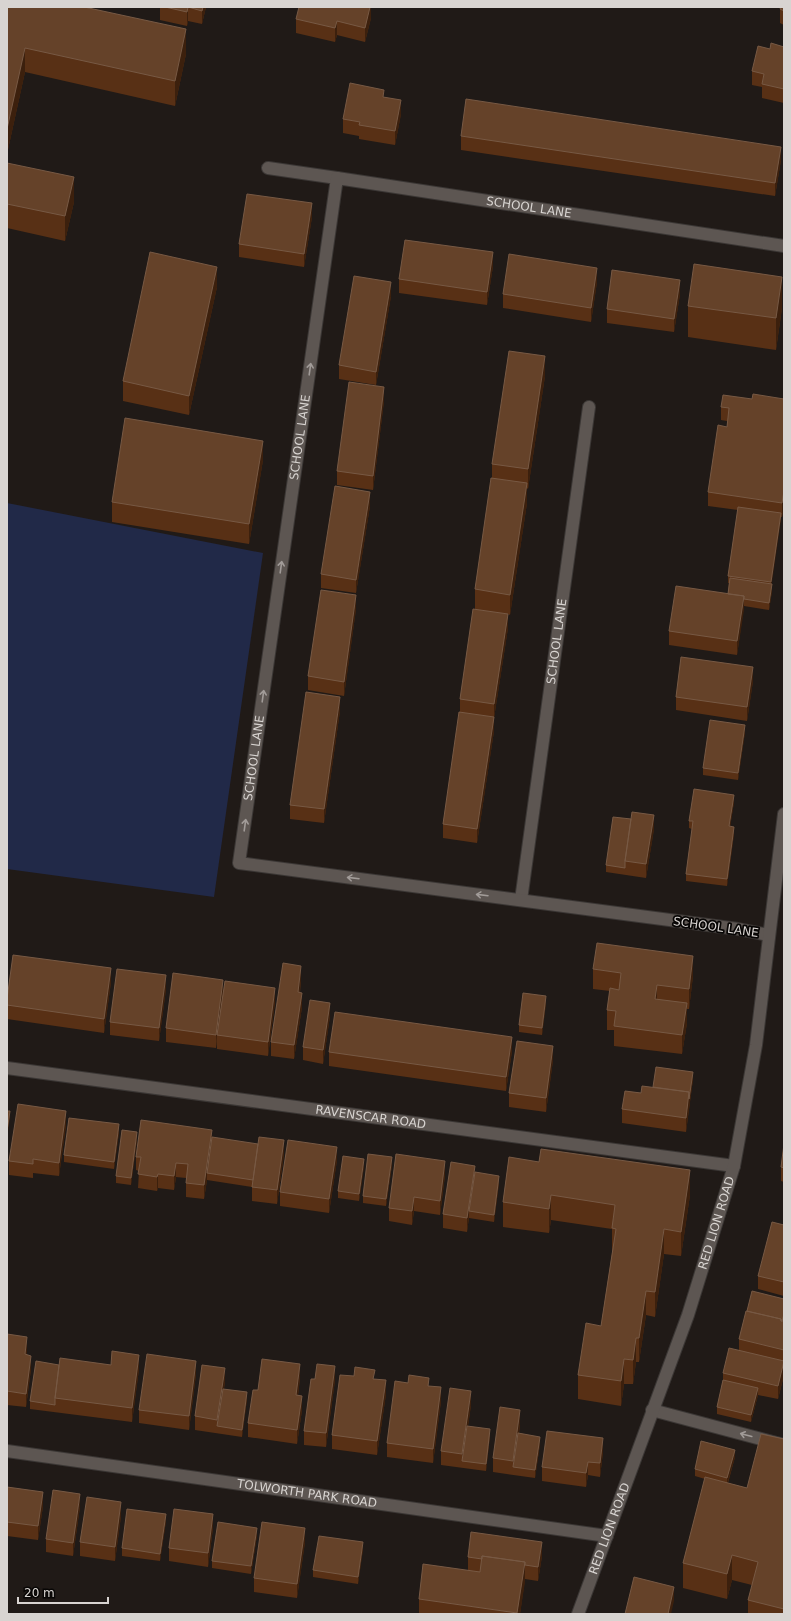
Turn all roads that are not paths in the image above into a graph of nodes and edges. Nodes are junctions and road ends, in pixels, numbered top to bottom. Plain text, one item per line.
1 (268, 168) dead end
2 (337, 178) junction
3 (784, 246) edge
4 (589, 407) dead end
5 (784, 814) edge
6 (783, 835) edge
7 (521, 900) junction
8 (769, 935) junction
9 (7, 1068) edge
10 (734, 1166) junction
11 (652, 1410) junction
12 (784, 1445) edge
13 (7, 1451) edge
14 (607, 1536) junction
15 (578, 1614) edge

1 - 2 street
2 - 3 street, SCHOOL LANE
7 -> 2 street, SCHOOL LANE
4 - 7 street, SCHOOL LANE
5 - 6 street, RED LION ROAD
6 - 8 street, RED LION ROAD
7 - 8 street, SCHOOL LANE
8 - 10 street, RED LION ROAD
9 - 10 street, RAVENSCAR ROAD
10 - 11 street, RED LION ROAD
12 -> 11 street
11 - 14 street, RED LION ROAD
13 - 14 street, TOLWORTH PARK ROAD
14 - 15 street, RED LION ROAD

